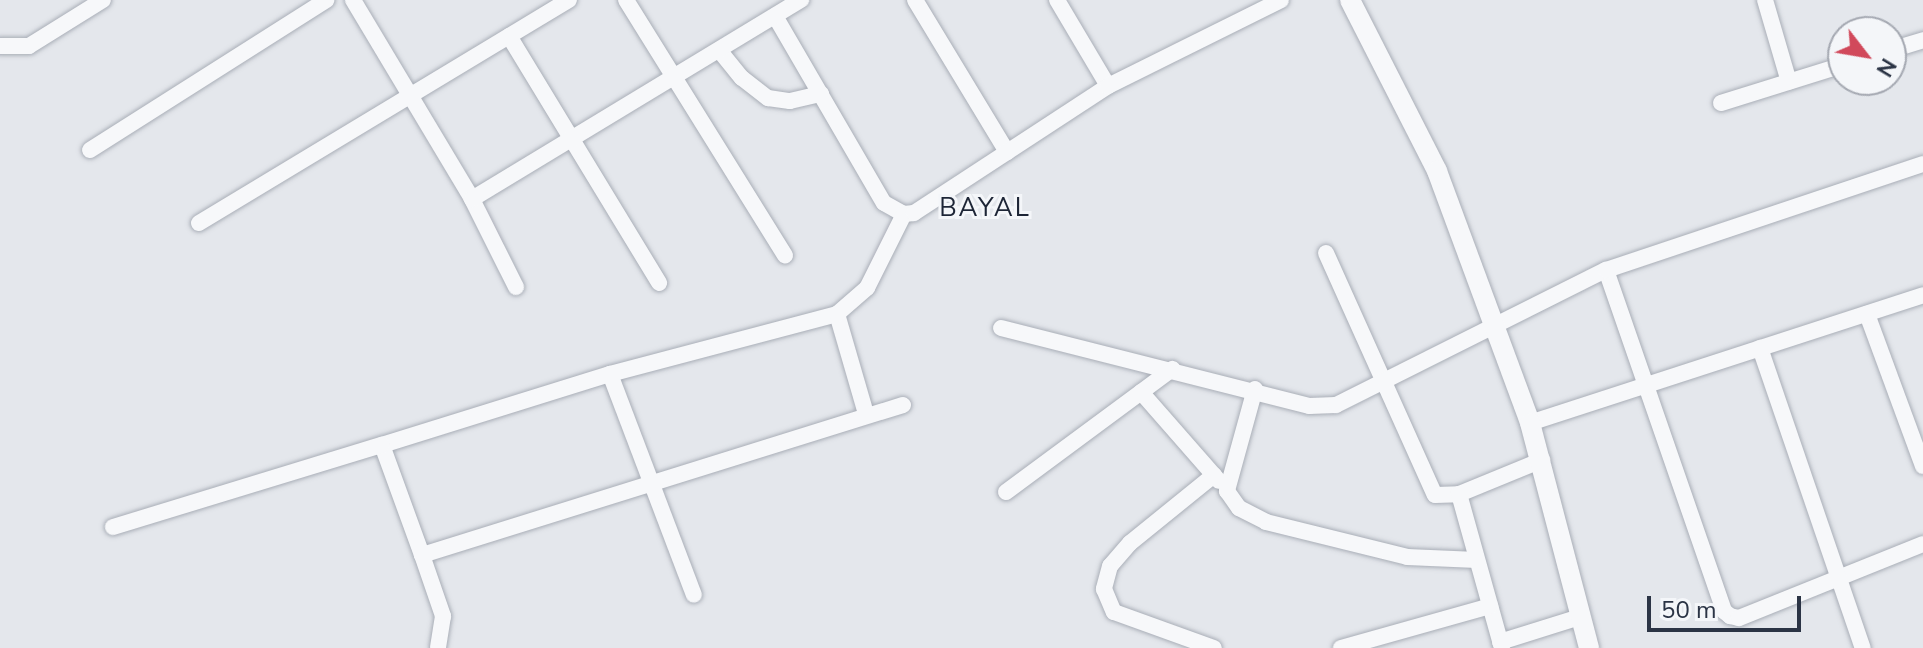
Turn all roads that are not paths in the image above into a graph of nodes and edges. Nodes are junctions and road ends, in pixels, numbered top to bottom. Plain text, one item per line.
1 (326, 0) edge
2 (353, 0) edge
3 (569, 0) edge
4 (626, 0) edge
5 (801, 0) edge
6 (915, 0) edge
7 (1057, 0) edge
8 (1281, 0) edge
9 (1350, 0) edge
10 (1765, 0) edge
11 (93, 3) edge
12 (775, 16) junction
13 (509, 36) junction
14 (0, 46) edge
15 (719, 50) junction
16 (1827, 70) edge
17 (674, 77) junction
18 (1789, 82) junction
19 (1108, 86) junction
20 (821, 94) junction
21 (410, 96) junction
22 (1721, 103) dead end
23 (572, 139) junction
24 (90, 150) dead end
25 (1007, 152) junction
26 (1923, 164) edge
27 (472, 199) junction
28 (904, 214) junction
29 (199, 223) dead end
30 (1326, 253) dead end
31 (785, 255) dead end
32 (1606, 270) junction
33 (659, 283) dead end
34 (516, 287) dead end
35 (1923, 295) edge
36 (837, 314) junction
37 (1867, 314) junction
38 (1001, 328) dead end
39 (1492, 328) junction
40 (1760, 348) junction
41 (1172, 369) junction
42 (610, 374) junction
43 (1384, 385) junction
44 (1648, 385) junction
45 (1255, 389) junction
46 (1141, 392) junction
47 (903, 405) dead end
48 (866, 414) junction
49 (1530, 423) junction
50 (382, 445) junction
51 (1542, 460) junction
52 (1923, 466) edge
53 (1214, 475) junction
54 (651, 482) junction
55 (1227, 491) junction
56 (1006, 492) dead end
57 (1459, 494) junction
58 (113, 527) dead end
59 (1923, 544) edge
60 (422, 555) junction
61 (1477, 560) junction
62 (1838, 578) junction
63 (694, 595) dead end
64 (1490, 606) junction
65 (1580, 617) junction
66 (1501, 645) edge
67 (438, 648) edge
68 (1214, 648) edge
69 (1341, 648) edge
70 (1589, 648) edge
71 (1863, 648) edge

1 - 24 street
2 - 21 street
3 - 13 street
4 - 17 street
5 - 12 street
6 - 25 street
7 - 19 street
8 - 19 street
9 - 39 street
10 - 18 street
11 - 14 street
12 - 15 street
12 - 20 street
13 - 21 street
13 - 23 street
15 - 17 street
15 - 20 street
16 - 18 street
17 - 23 street
17 - 31 street
18 - 22 street
19 - 25 street
20 - 28 street
21 - 27 street
21 - 29 street
23 - 27 street
23 - 33 street
25 - 28 street
26 - 32 street
27 - 34 street
28 - 36 street
30 - 43 street
32 - 39 street
32 - 44 street
35 - 37 street
36 - 42 street
36 - 48 street
37 - 40 street
37 - 52 street
38 - 41 street
39 - 43 street
39 - 49 street
40 - 44 street
40 - 62 street
41 - 45 street
41 - 46 street
42 - 50 street
42 - 54 street
43 - 45 street
43 - 57 street
44 - 49 street
44 - 62 street
45 - 55 street
46 - 53 street
46 - 56 street
47 - 48 street
48 - 54 street
49 - 51 street
50 - 58 street
50 - 60 street
51 - 57 street
51 - 65 street
53 - 55 street
53 - 68 street
54 - 60 street
54 - 63 street
55 - 61 street
57 - 61 street
59 - 62 street
60 - 67 street
61 - 64 street
62 - 71 street
64 - 66 street
64 - 69 street
65 - 66 street
65 - 70 street

